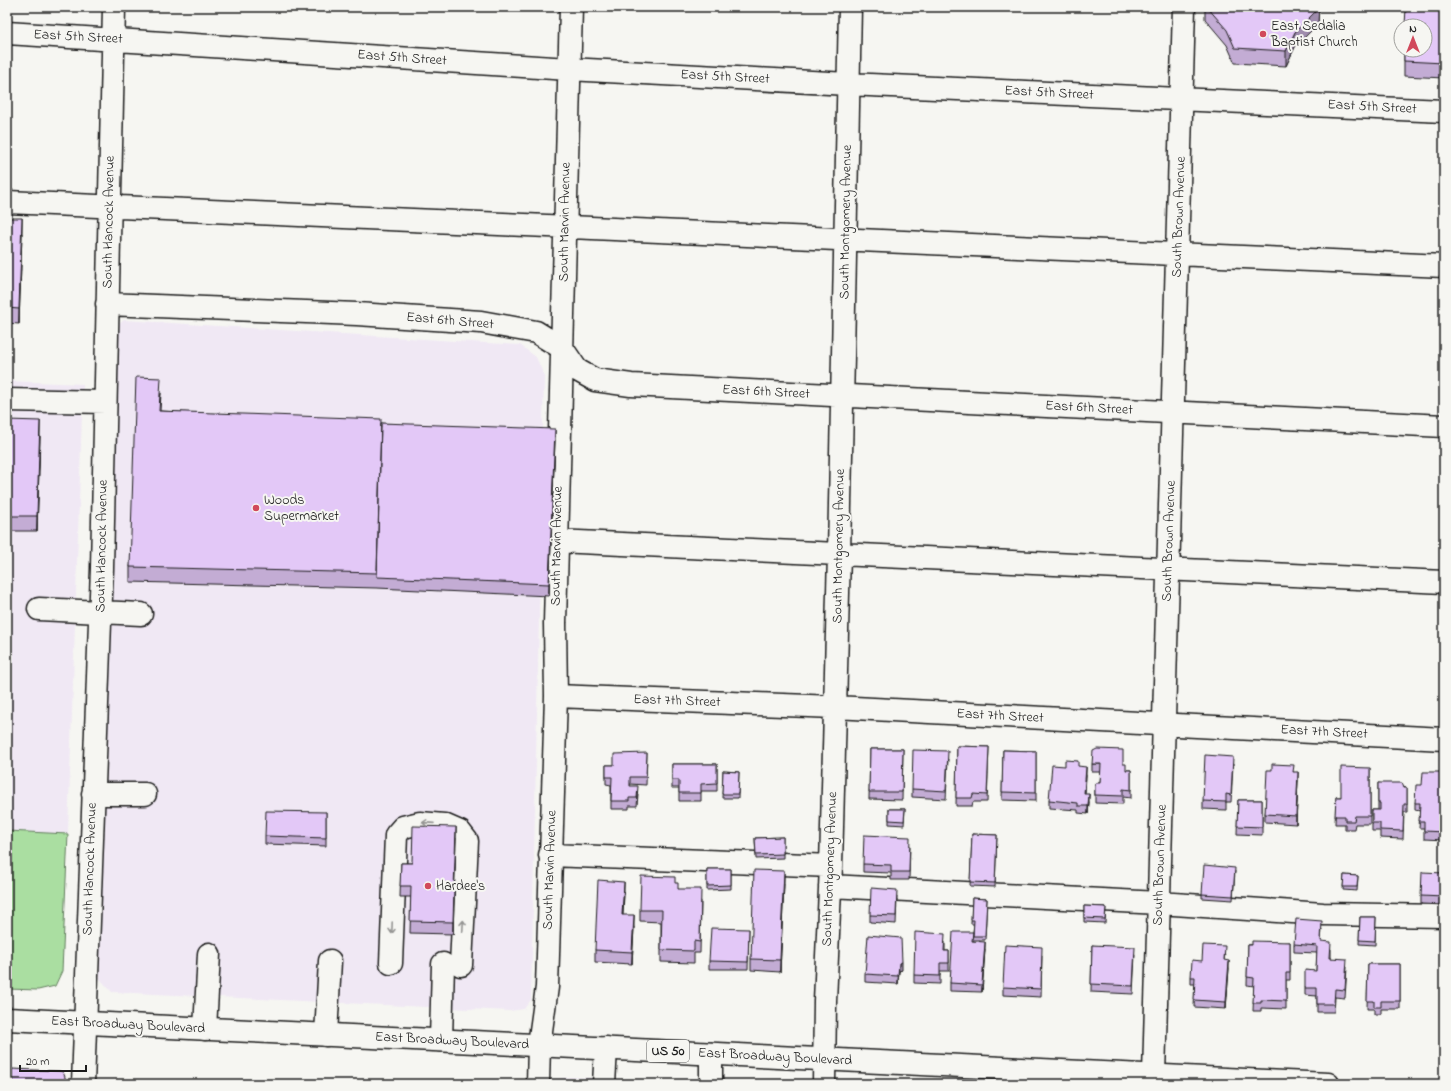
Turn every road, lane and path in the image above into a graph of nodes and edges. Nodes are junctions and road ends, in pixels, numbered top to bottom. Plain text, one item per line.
1 (114, 7) edge
2 (571, 7) edge
3 (850, 7) edge
4 (1184, 7) edge
5 (7, 33) edge
6 (114, 38) junction
7 (568, 68) junction
8 (848, 84) junction
9 (1182, 99) junction
10 (1444, 111) edge
11 (7, 202) edge
12 (109, 206) junction
13 (565, 227) junction
14 (845, 240) junction
15 (1178, 254) junction
16 (1444, 266) edge
17 (107, 304) junction
18 (562, 348) junction
19 (842, 396) junction
20 (7, 400) edge
21 (105, 402) junction
22 (1173, 413) junction
23 (1444, 426) edge
24 (557, 541) junction
25 (839, 554) junction
26 (1169, 569) junction
27 (1444, 582) edge
28 (39, 609) dead end
29 (101, 611) junction
30 (141, 614) dead end
31 (556, 696) junction
32 (835, 707) junction
33 (1164, 725) junction
34 (1444, 739) edge
35 (94, 794) junction
36 (145, 794) dead end
37 (550, 855) junction
38 (830, 876) junction
39 (1159, 902) junction
40 (1444, 916) edge
41 (209, 954) dead end
42 (330, 961) dead end
43 (391, 963) dead end
44 (7, 1020) edge
45 (84, 1023) junction
46 (205, 1029) junction
47 (326, 1035) junction
48 (441, 1040) junction
49 (539, 1045) junction
50 (606, 1048) junction
51 (711, 1054) junction
52 (824, 1059) junction
53 (1154, 1076) junction
54 (83, 1084) edge
55 (538, 1084) edge
56 (604, 1084) edge
57 (711, 1084) edge
58 (824, 1084) edge
59 (1328, 1084) edge

1 - 6 main road, South Hancock Avenue
2 - 7 main road, South Marvin Avenue
3 - 8 main road, South Montgomery Avenue
4 - 9 main road, South Brown Avenue
5 - 6 main road, East 5th Street
6 - 7 main road, East 5th Street
6 - 12 main road, South Hancock Avenue
7 - 8 main road, East 5th Street
7 - 13 main road, South Marvin Avenue
8 - 9 main road, East 5th Street
8 - 14 main road, South Montgomery Avenue
9 - 10 main road, East 5th Street
9 - 15 main road, South Brown Avenue
11 - 12 main road
12 - 13 main road
12 - 17 main road, South Hancock Avenue
13 - 14 main road
13 - 18 main road, South Marvin Avenue
14 - 15 main road
14 - 19 main road, South Montgomery Avenue
15 - 16 main road
15 - 22 main road, South Brown Avenue
17 - 18 main road, East 6th Street
17 - 21 main road, South Hancock Avenue
18 - 19 main road, East 6th Street
18 - 24 main road, South Marvin Avenue
19 - 22 main road, East 6th Street
19 - 25 main road, South Montgomery Avenue
20 - 21 main road
21 - 29 main road, South Hancock Avenue
22 - 23 main road, East 6th Street
22 - 26 main road, South Brown Avenue
24 - 25 main road
24 - 31 main road, South Marvin Avenue
25 - 26 main road
25 - 32 main road, South Montgomery Avenue
26 - 27 main road
26 - 33 main road, South Brown Avenue
28 - 29 main road
29 - 30 main road
29 - 35 main road, South Hancock Avenue
31 - 32 main road, East 7th Street
31 - 37 main road, South Marvin Avenue
32 - 33 main road, East 7th Street
32 - 38 main road, South Montgomery Avenue
33 - 34 main road, East 7th Street
33 - 39 main road, South Brown Avenue
35 - 36 main road
35 - 45 main road, South Hancock Avenue
37 - 38 main road
37 - 49 main road, South Marvin Avenue
38 - 39 main road
38 - 52 main road, South Montgomery Avenue
39 - 40 main road
39 - 53 main road, South Brown Avenue
41 - 46 main road
42 - 47 main road
48 -> 43 main road
44 - 45 main road, East Broadway Boulevard / US 50
45 - 46 main road, East Broadway Boulevard / US 50
45 - 54 main road, South Hancock Avenue
46 - 47 main road, East Broadway Boulevard / US 50
47 - 48 main road, East Broadway Boulevard / US 50
48 - 49 main road, East Broadway Boulevard / US 50
49 - 50 main road, East Broadway Boulevard / US 50
49 - 55 main road, South Marvin Avenue
50 - 51 main road, East Broadway Boulevard / US 50
50 - 56 main road
51 - 52 main road, East Broadway Boulevard / US 50
51 - 57 main road
52 - 53 main road, East Broadway Boulevard / US 50
52 - 58 main road, South Montgomery Avenue
53 - 59 main road, East Broadway Boulevard / US 50

